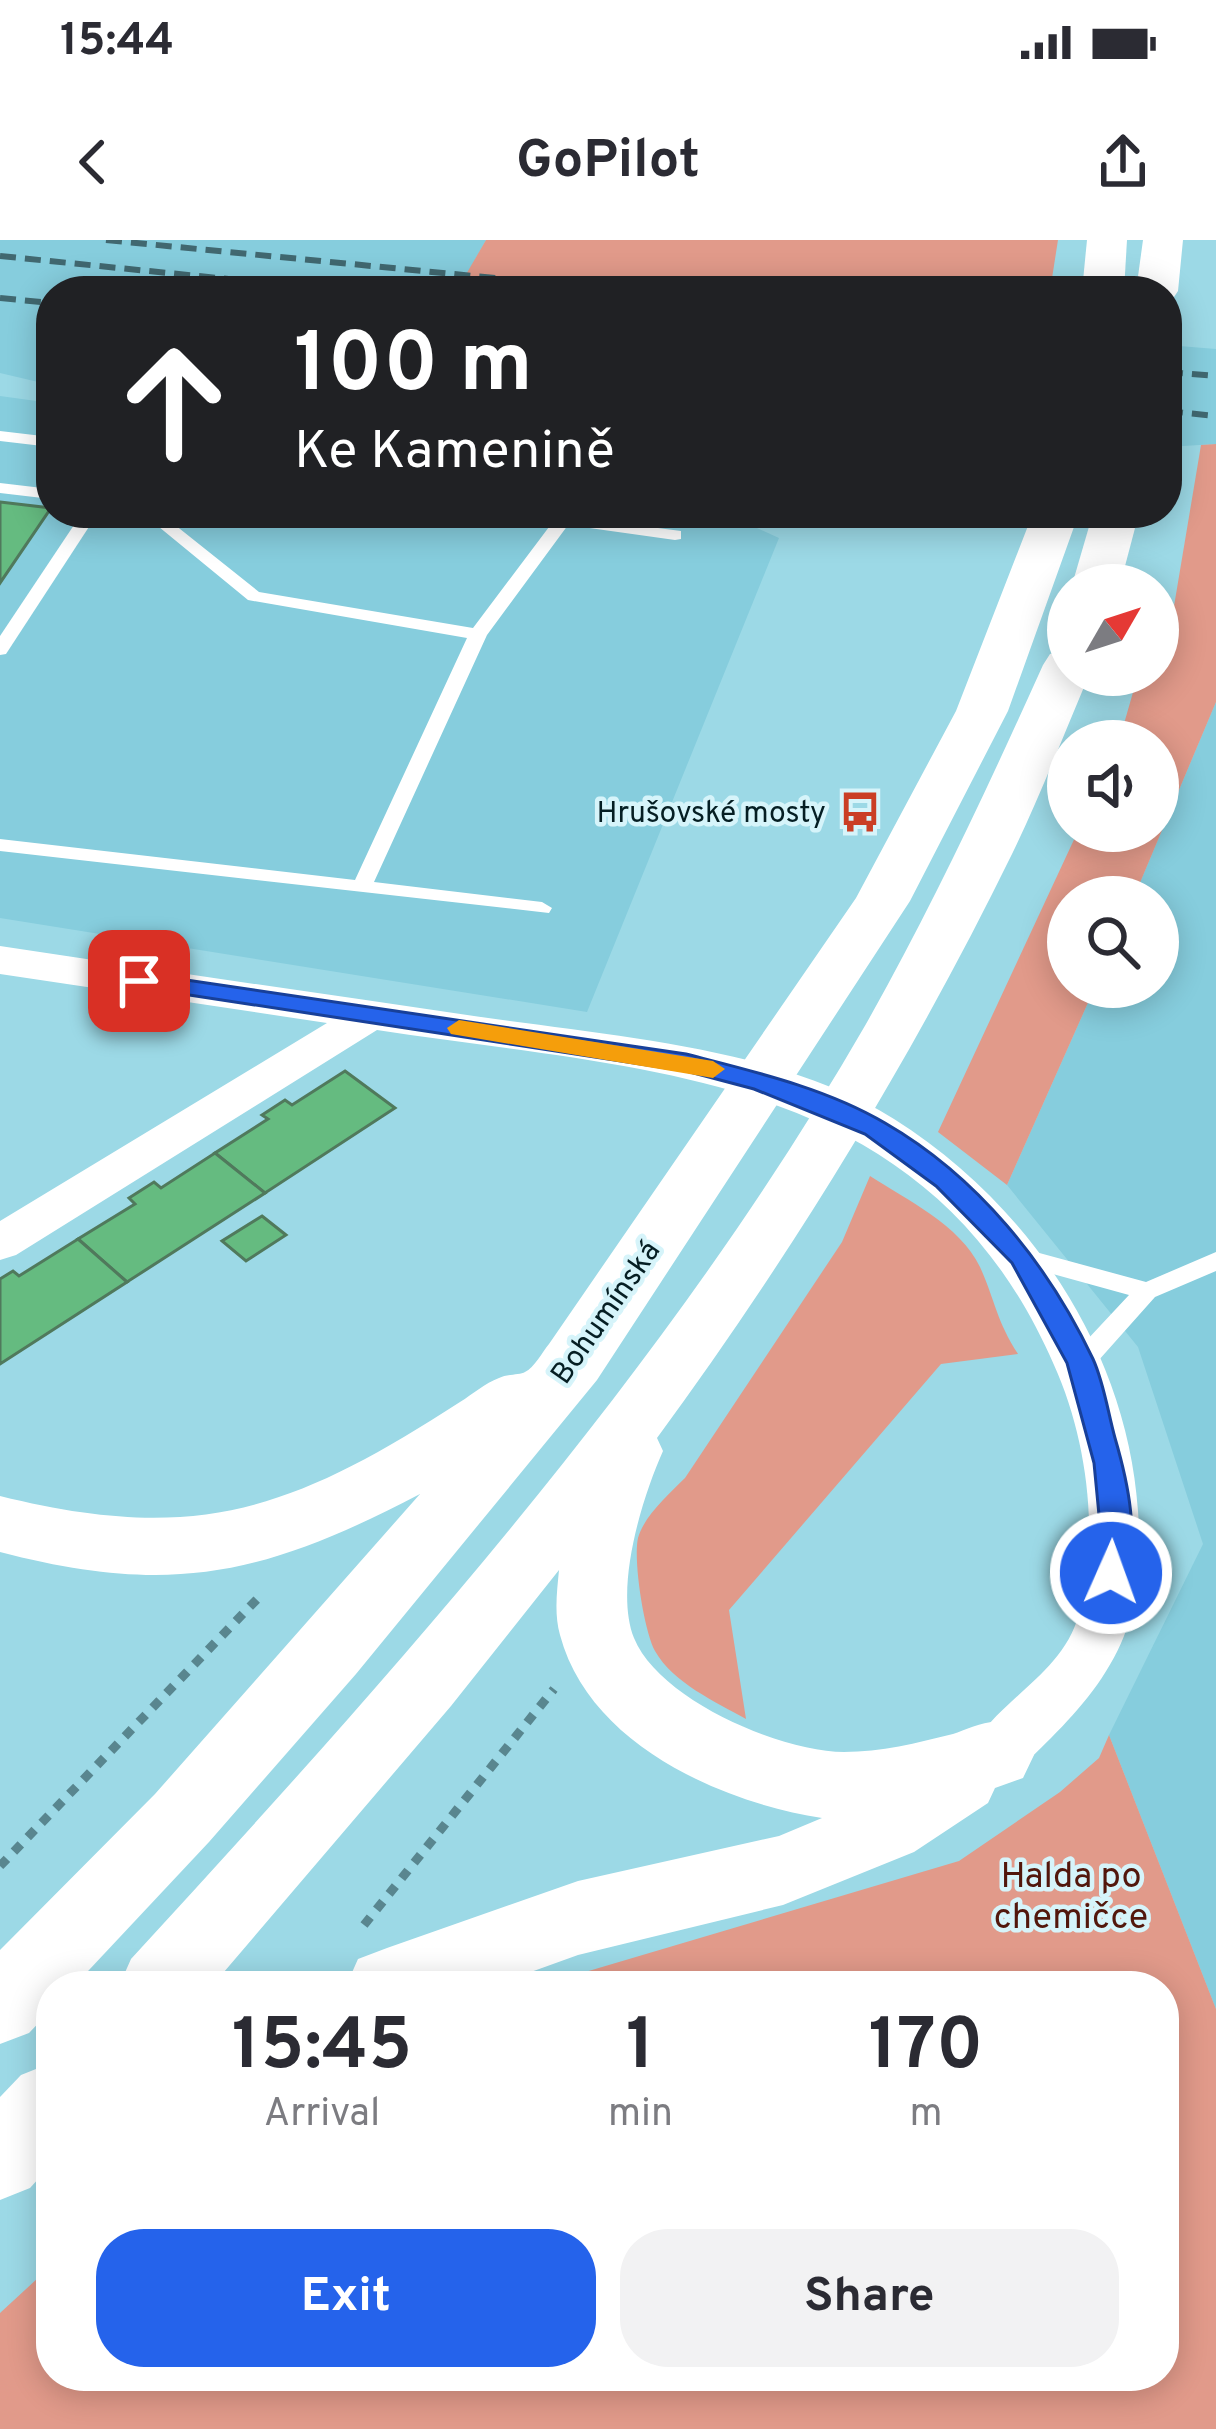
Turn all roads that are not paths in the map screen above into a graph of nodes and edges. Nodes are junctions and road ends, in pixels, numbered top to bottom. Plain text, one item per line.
1 (1108, 240) edge
2 (1163, 240) edge
3 (1104, 276) edge
4 (1159, 276) edge
5 (0, 436) edge
6 (36, 440) edge
7 (0, 488) edge
8 (36, 492) edge
9 (80, 528) edge
10 (170, 528) edge
11 (557, 528) edge
12 (626, 528) edge
13 (1051, 528) edge
14 (1112, 528) edge
15 (674, 535) dead end
16 (1102, 564) edge
17 (478, 634) junction
18 (0, 650) edge
19 (1055, 696) edge
20 (0, 845) edge
21 (363, 884) junction
22 (542, 908) dead end
23 (0, 960) edge
24 (371, 1015) junction
25 (0, 1243) edge
26 (1021, 1257) junction
27 (1216, 1262) edge
28 (1147, 1291) junction
29 (678, 1357) junction
30 (573, 1362) junction
31 (1081, 1363) junction
32 (0, 1523) edge
33 (996, 1755) junction
34 (373, 1958) edge
35 (173, 1971) edge
36 (0, 2006) edge
37 (36, 2120) edge
38 (0, 2158) edge
39 (36, 2181) edge
40 (0, 2204) edge

1 - 3 main road
2 - 4 main road
5 - 6 lane
7 - 8 lane
9 - 18 lane
10 - 17 lane
11 - 17 lane
12 - 15 lane
13 - 30 main road, Bohumínská
14 - 16 main road
17 - 21 lane
19 - 29 main road
20 - 21 lane
21 - 22 lane
23 - 24 street
24 - 25 street
24 - 26 street
26 - 28 lane
26 - 31 street
27 - 28 lane
28 - 31 lane
29 - 33 main road
29 - 35 main road
30 - 32 main road
30 - 36 main road, Bohumínská
31 - 33 street
33 - 34 main road
37 - 38 main road
39 - 40 main road

